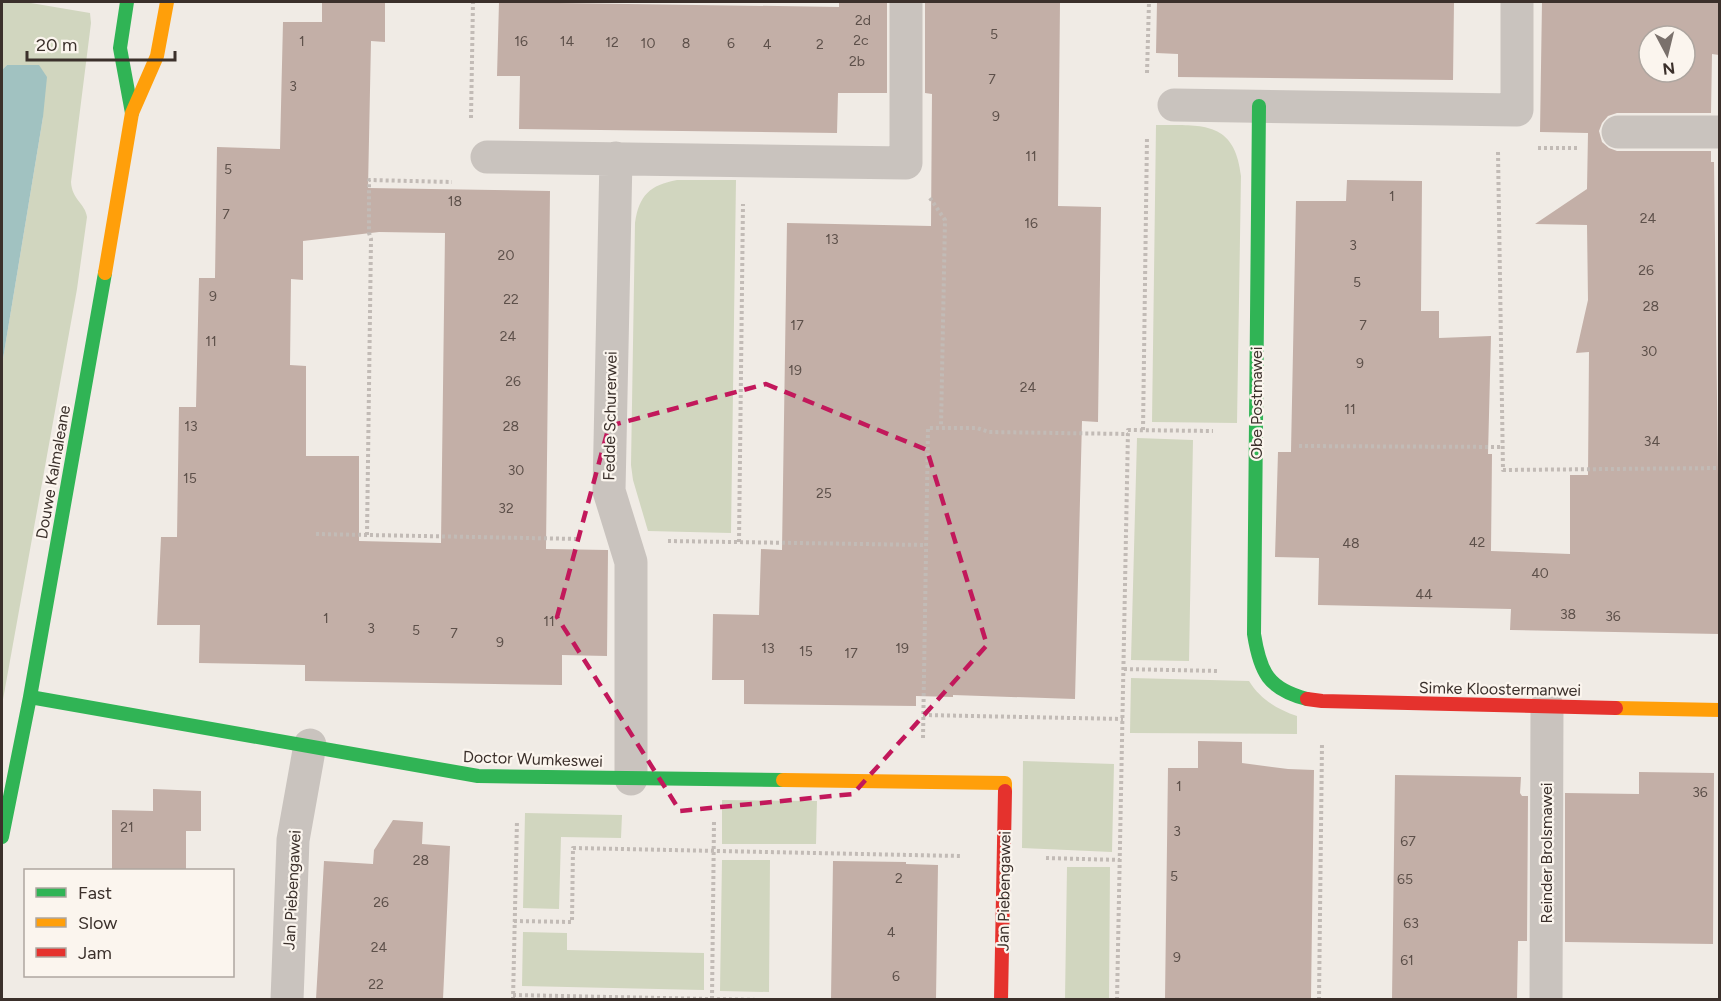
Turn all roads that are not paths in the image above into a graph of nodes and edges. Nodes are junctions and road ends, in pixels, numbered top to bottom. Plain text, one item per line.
1 (127, 2) edge
2 (167, 2) edge
3 (906, 2) edge
4 (1517, 2) edge
5 (1174, 105) dead end
6 (1259, 106) junction
7 (132, 112) junction
8 (1618, 132) road end
9 (1719, 132) edge
10 (487, 157) dead end
11 (616, 158) junction
12 (1282, 692) joint
13 (30, 697) junction
14 (1547, 706) junction
15 (1719, 710) edge
16 (310, 745) junction
17 (631, 779) junction
18 (1005, 783) joint
19 (2, 837) edge
20 (287, 999) edge
21 (1002, 999) edge
22 (1546, 999) edge

1 - 7 street, Douwe Kalmaleane
2 - 7 street, Douwe Kalmaleane
3 - 11 street
4 - 6 street
5 - 6 street
6 - 12 street, Obe Postmawei
7 - 13 street, Douwe Kalmaleane
8 - 9 street
10 - 11 street
11 - 17 street, Fedde Schurerwei
12 - 14 street, Simke Kloostermanwei
13 - 16 street, Doctor Wumkeswei
13 - 19 street, Douwe Kalmaleane
14 - 15 street, Simke Kloostermanwei
14 - 22 street, Reinder Brolsmawei
16 - 17 street, Doctor Wumkeswei
16 - 20 street, Jan Piebengawei
17 - 18 street, Doctor Wumkeswei
18 - 21 street, Jan Piebengawei

